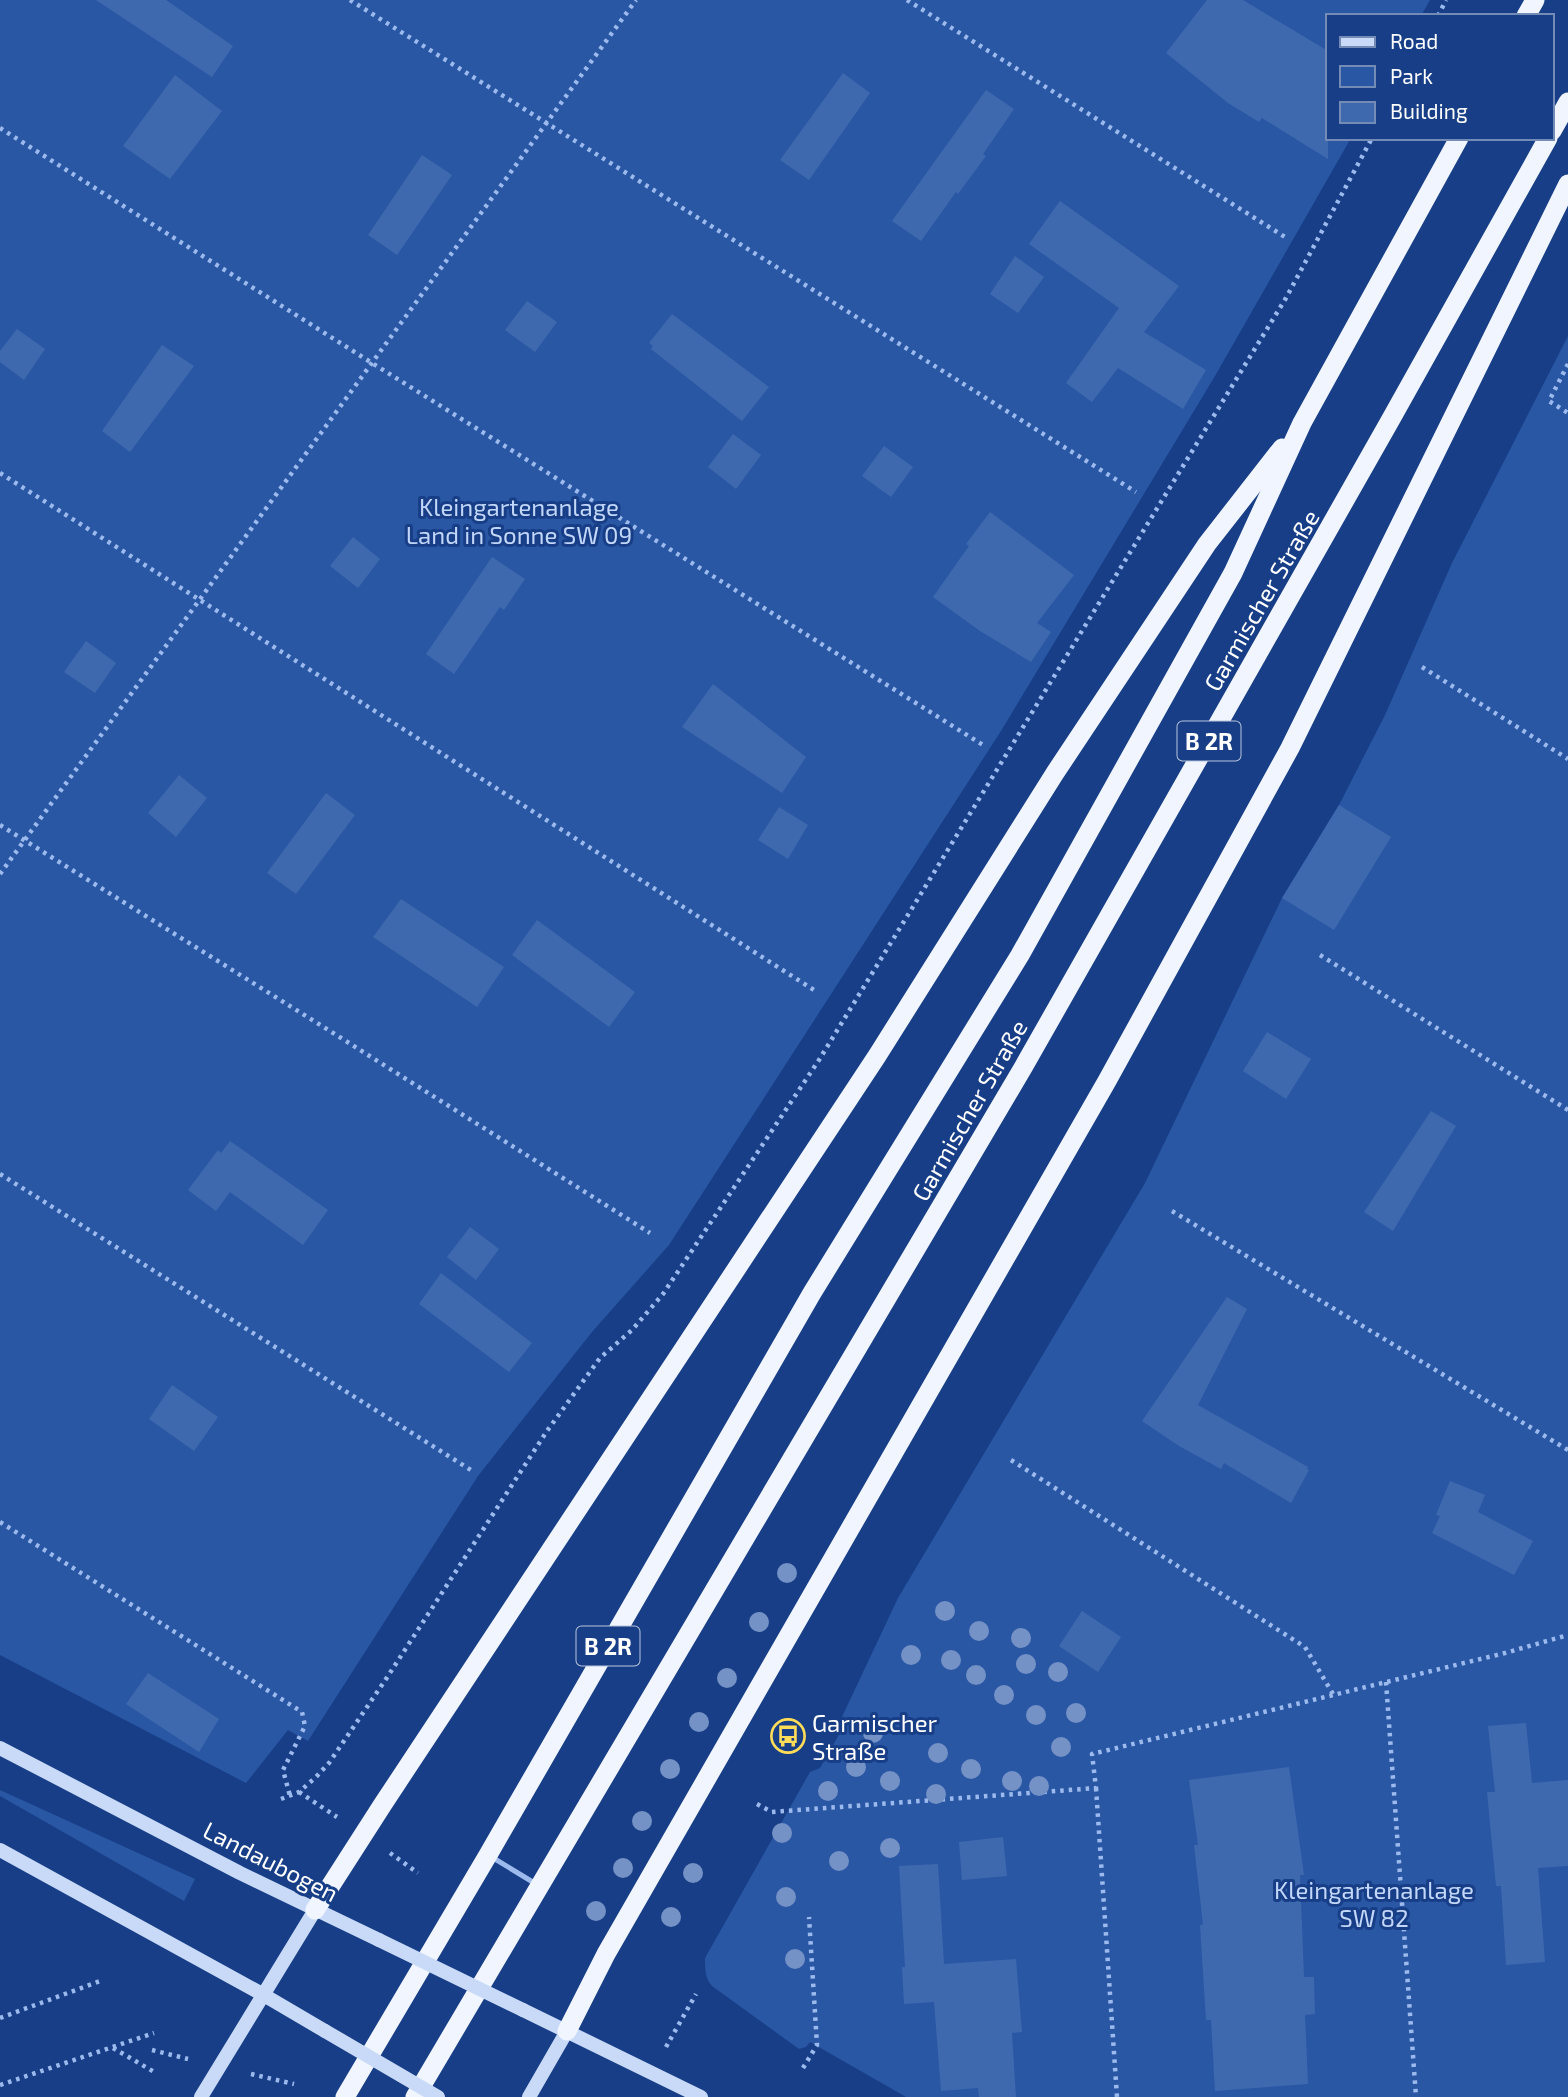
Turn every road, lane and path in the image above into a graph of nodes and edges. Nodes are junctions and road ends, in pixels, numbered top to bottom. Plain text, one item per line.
1 (349, 0) edge
2 (636, 0) edge
3 (907, 0) edge
4 (1568, 102) edge
5 (547, 122) junction
6 (1554, 127) edge
7 (0, 128) edge
8 (1371, 140) edge
9 (1458, 140) edge
10 (1547, 140) edge
11 (1568, 184) edge
12 (1285, 237) dead end
13 (372, 363) junction
14 (1568, 364) edge
15 (1568, 413) edge
16 (1303, 423) junction
17 (0, 474) edge
18 (1136, 492) dead end
19 (200, 599) junction
20 (1422, 667) dead end
21 (983, 745) dead end
22 (1568, 759) edge
23 (0, 825) edge
24 (24, 841) junction
25 (0, 874) edge
26 (1320, 955) dead end
27 (814, 990) dead end
28 (1568, 1110) edge
29 (0, 1174) edge
30 (1172, 1211) dead end
31 (650, 1233) dead end
32 (1568, 1450) edge
33 (1011, 1460) dead end
34 (474, 1472) dead end
35 (0, 1522) edge
36 (1568, 1635) edge
37 (1386, 1682) junction
38 (1333, 1694) junction
39 (0, 1748) edge
40 (1096, 1788) junction
41 (290, 1796) junction
42 (281, 1799) dead end
43 (757, 1804) dead end
44 (0, 1850) edge
45 (488, 1855) junction
46 (539, 1886) junction
47 (316, 1910) junction
48 (809, 1917) dead end
49 (103, 1980) dead end
50 (262, 1994) junction
51 (0, 2018) edge
52 (567, 2031) junction
53 (154, 2033) dead end
54 (113, 2048) junction
55 (803, 2068) dead end
56 (156, 2073) dead end
57 (0, 2085) edge
58 (201, 2097) edge
59 (345, 2097) edge
60 (415, 2097) edge
61 (438, 2097) edge
62 (529, 2097) edge
63 (701, 2097) edge
64 (1117, 2097) edge
65 (1416, 2097) edge

1 - 5 path
2 - 5 path
3 - 12 path
4 - 6 highway
5 - 13 path
5 - 18 path
7 - 13 path
8 - 41 path
9 - 16 highway, Garmischer Straße / B 2R
10 - 46 highway, Garmischer Straße / B 2R
11 - 52 highway
13 - 19 path
13 - 21 path
14 - 15 path
16 - 45 highway, Garmischer Straße / B 2R
16 - 47 highway
17 - 19 path
19 - 24 path
19 - 27 path
20 - 22 path
23 - 24 path
24 - 25 path
24 - 31 path
26 - 28 path
29 - 34 path
30 - 32 path
33 - 38 path
35 - 41 path
36 - 37 path
37 - 38 path
37 - 65 path
38 - 40 path
39 - 47 main road, Landaubogen
40 - 43 path
40 - 64 path
41 - 42 path
44 - 50 main road
45 - 46 lane
45 - 59 highway, Garmischer Straße / B 2R
46 - 60 highway, Garmischer Straße / B 2R
47 - 50 main road
47 - 52 main road, Landaubogen, bridge
48 - 55 path
49 - 51 path
50 - 58 main road
50 - 61 main road, bridge
52 - 62 main road
52 - 63 main road, Landaubogen
53 - 54 path
54 - 56 path
54 - 57 path

